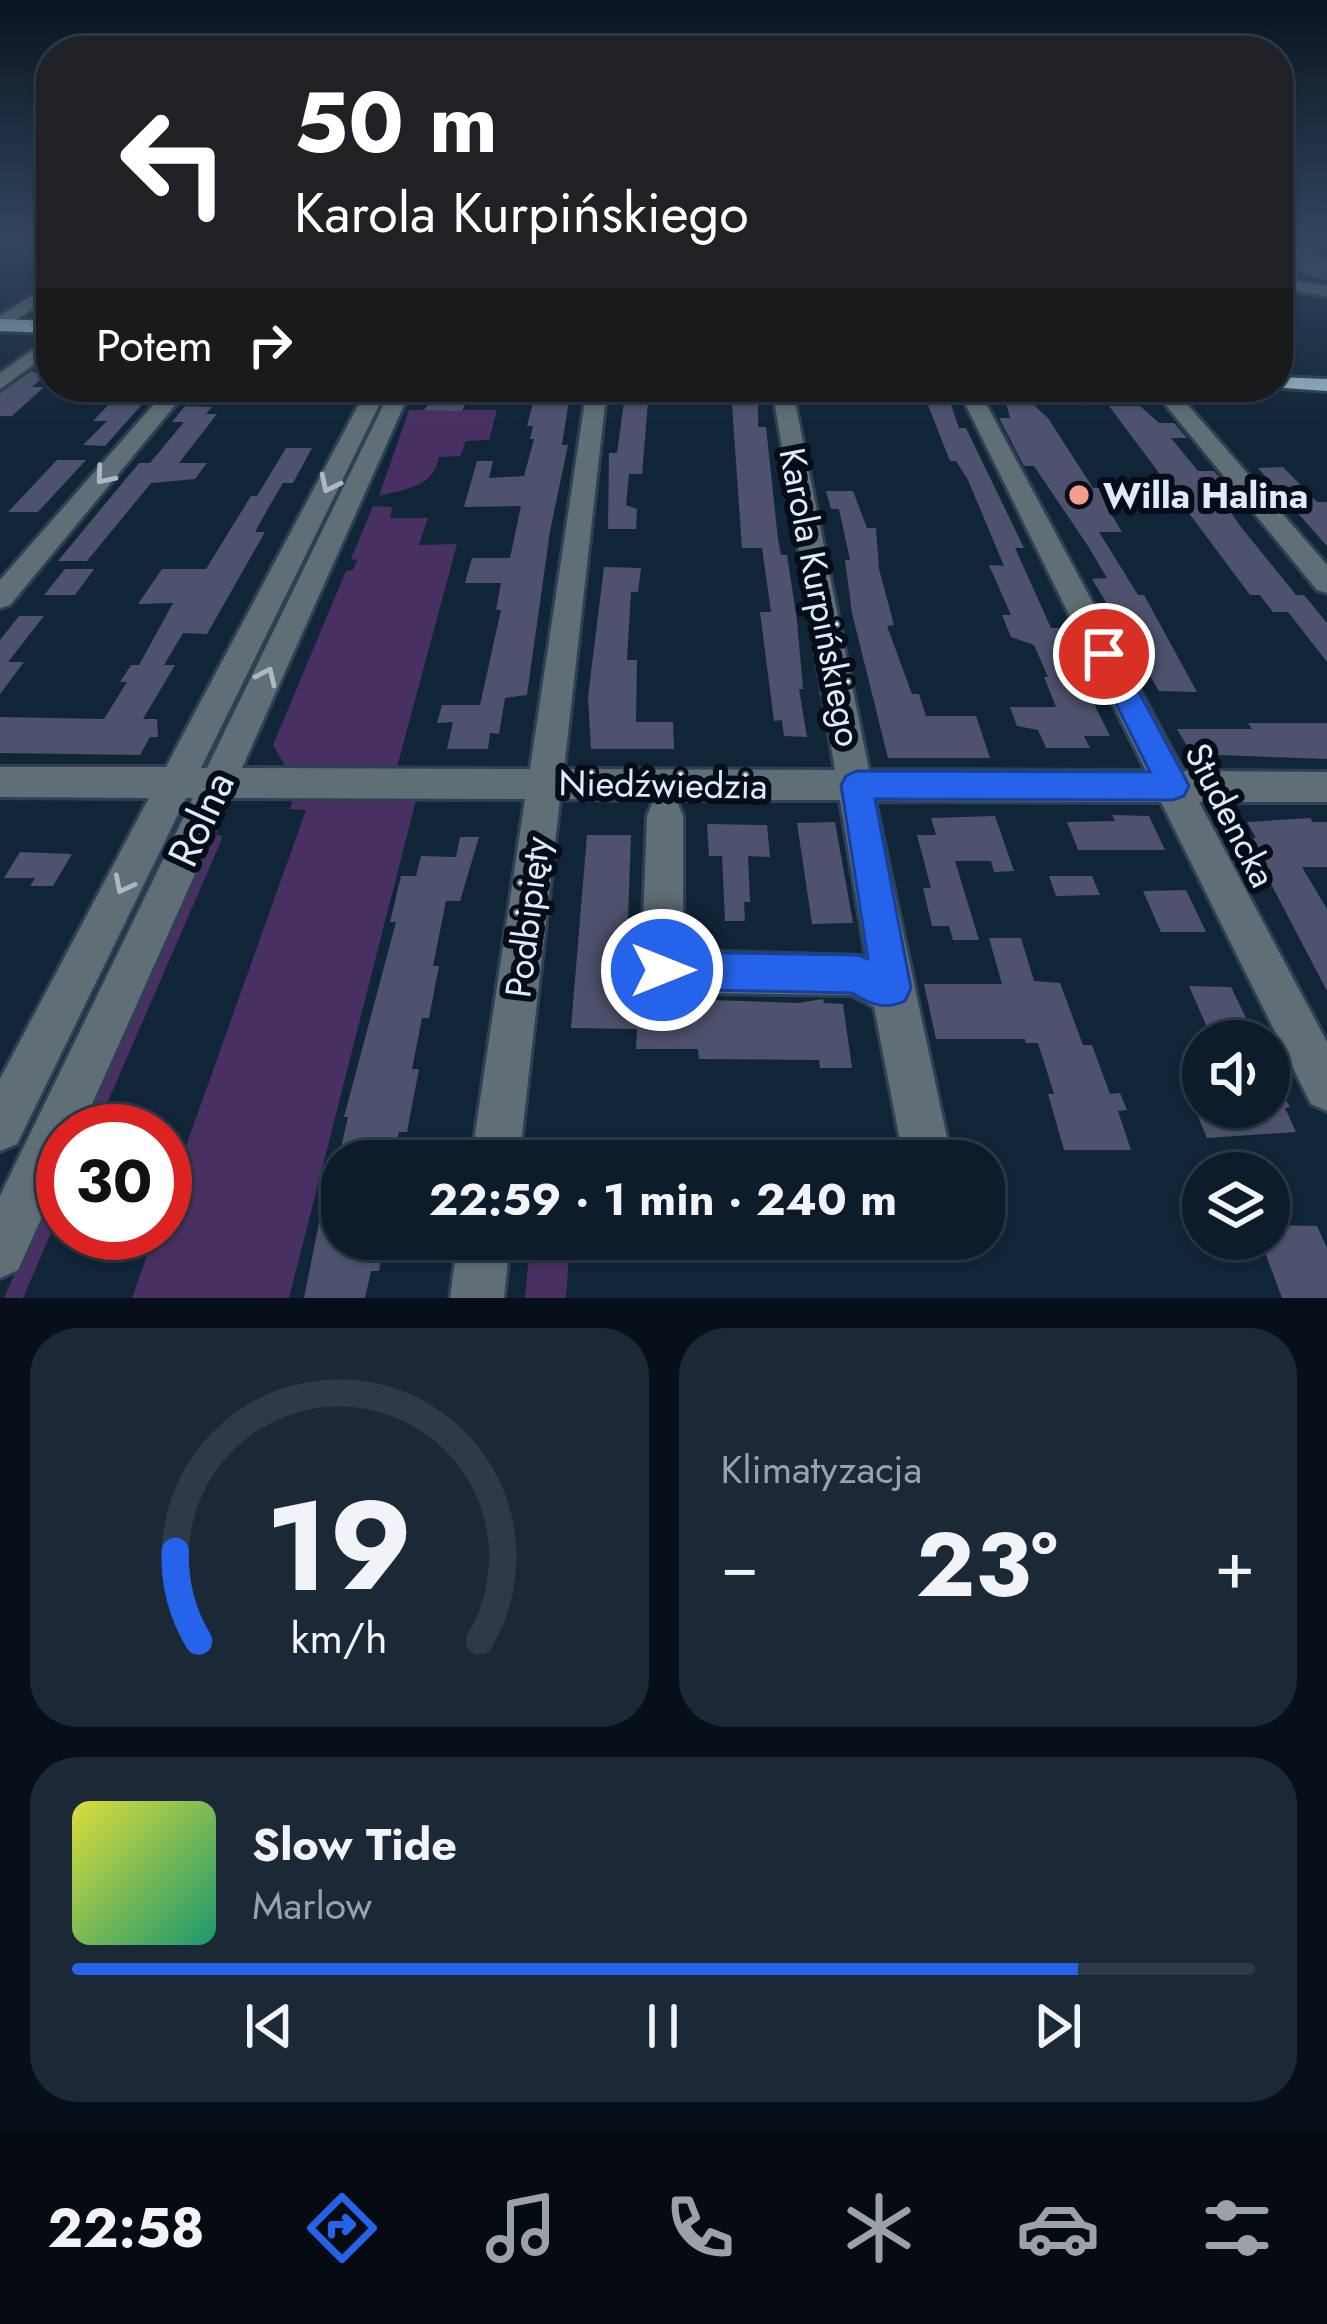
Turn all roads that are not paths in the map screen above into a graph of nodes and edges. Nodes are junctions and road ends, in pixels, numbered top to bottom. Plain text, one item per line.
1 (33, 302) edge
2 (0, 325) edge
3 (36, 326) edge
4 (0, 336) edge
5 (36, 339) edge
6 (36, 353) edge
7 (1293, 369) edge
8 (1327, 370) edge
9 (0, 383) edge
10 (1293, 384) edge
11 (1327, 385) edge
12 (167, 402) edge
13 (370, 402) edge
14 (395, 402) edge
15 (595, 402) edge
16 (785, 402) edge
17 (975, 402) edge
18 (1174, 402) edge
19 (1327, 583) edge
20 (0, 598) edge
21 (175, 781) junction
22 (0, 782) edge
23 (218, 782) junction
24 (544, 783) junction
25 (857, 785) junction
26 (1173, 786) junction
27 (1327, 787) edge
28 (665, 816) dead end
29 (892, 988) junction
30 (1327, 1088) edge
31 (0, 1127) edge
32 (498, 1140) edge
33 (924, 1140) edge
34 (0, 1252) edge
35 (482, 1260) edge
36 (477, 1298) edge

1 - 2 street
2 - 3 main road
4 - 5 main road
6 - 9 street
7 - 8 main road
10 - 11 main road
12 -> 20 street
13 -> 21 street, Rolna
23 -> 14 street, Rolna
15 - 24 street, Podbipięty
16 - 25 street, Karola Kurpińskiego
17 - 26 street, Studencka
18 - 19 street
21 - 22 street, Niedźwiedzia
21 - 23 street, Niedźwiedzia
21 -> 31 street, Rolna
23 - 24 street, Niedźwiedzia
23 - 34 street, Rolna
24 - 25 street, Niedźwiedzia
24 - 32 street, Podbipięty
25 - 26 street, Niedźwiedzia
25 - 29 street, Karola Kurpińskiego
26 - 27 street, Niedźwiedzia
26 - 30 street, Studencka
28 - 29 street
29 - 33 street, Karola Kurpińskiego
35 - 36 street

